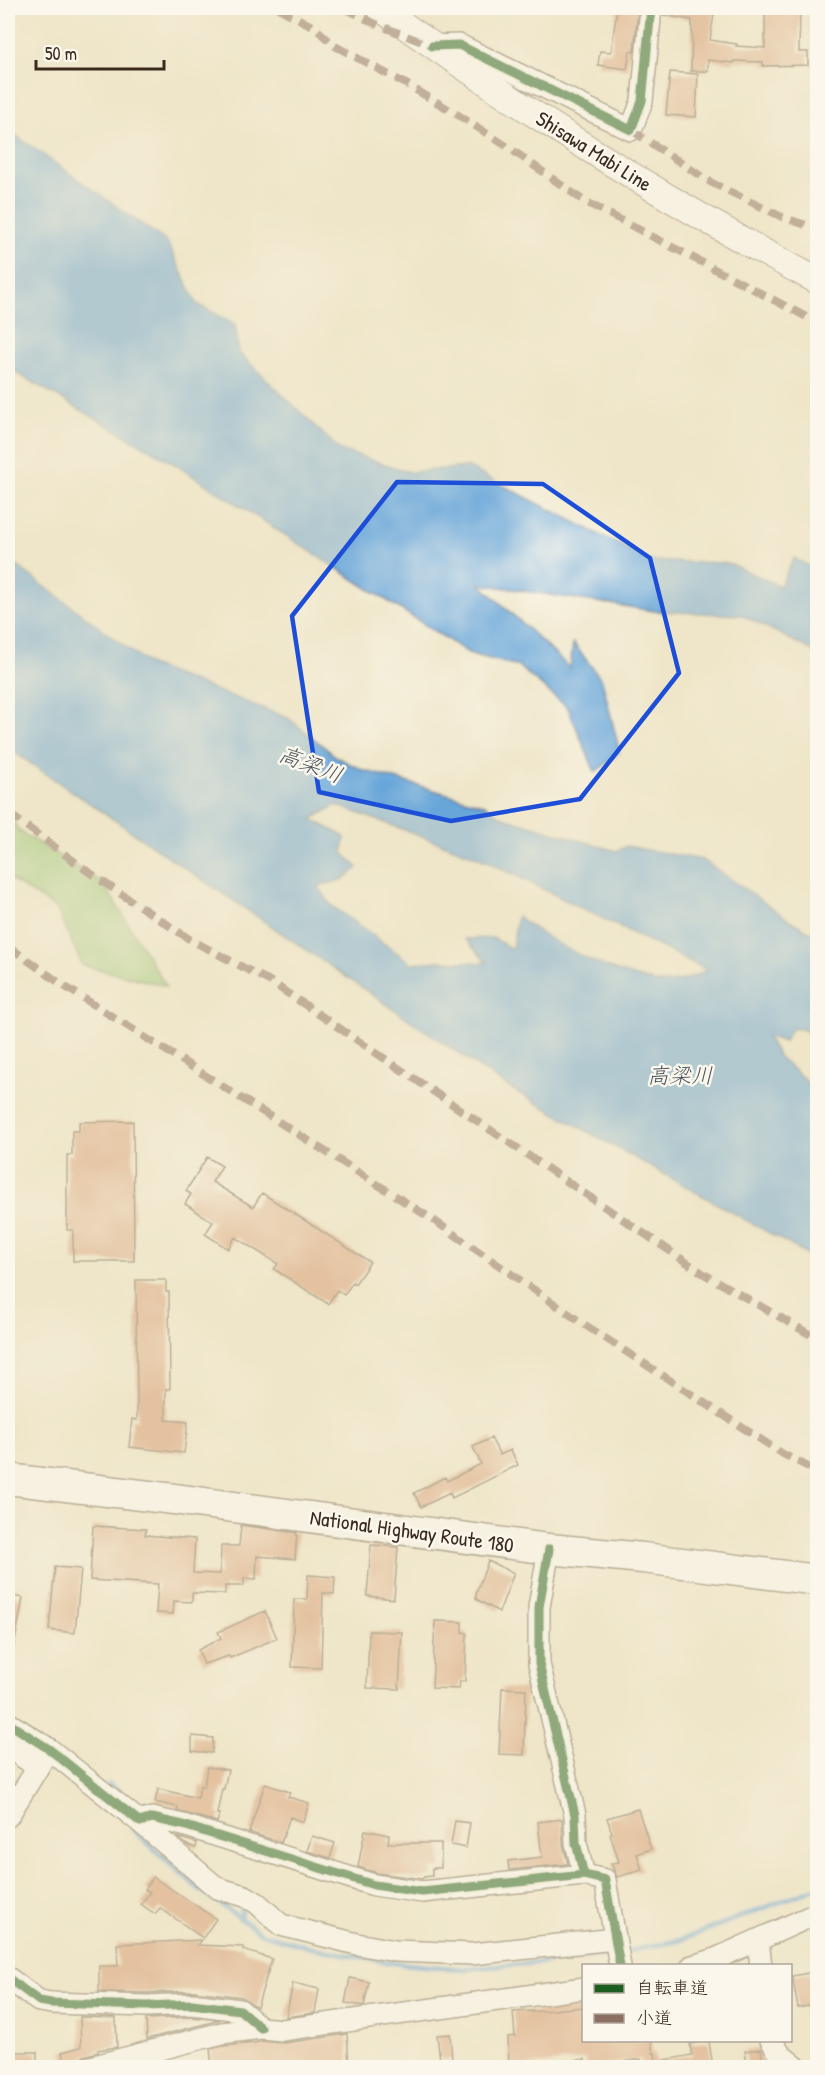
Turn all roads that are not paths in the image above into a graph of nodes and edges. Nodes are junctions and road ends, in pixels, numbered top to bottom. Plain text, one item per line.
1 (380, 8) edge
2 (651, 8) edge
3 (432, 45) junction
4 (818, 280) edge
5 (8, 1479) edge
6 (549, 1549) junction
7 (818, 1580) edge
8 (8, 1723) edge
9 (8, 1747) edge
10 (43, 1758) junction
11 (8, 1816) edge
12 (146, 1820) junction
13 (584, 1875) junction
14 (818, 1913) edge
15 (615, 1939) junction
16 (758, 1940) junction
17 (620, 1964) edge
18 (696, 1964) edge
19 (761, 1964) edge
20 (8, 1978) edge
21 (582, 1988) edge
22 (261, 2028) junction
23 (772, 2042) edge
24 (87, 2067) edge
25 (797, 2067) edge

1 - 3 main road, Shisawa Mabi Line
2 - 3 street
3 - 4 main road, Shisawa Mabi Line
5 - 6 highway, National Highway Route 180
6 - 7 highway, National Highway Route 180
6 - 13 street
8 - 10 street
9 - 10 street
10 - 11 street
10 - 12 street
12 - 13 street
12 - 15 street
13 - 15 street
14 - 16 street
15 - 17 street
16 - 18 street
16 - 19 street
20 - 22 street
21 - 22 street
22 - 24 street
23 - 25 street

